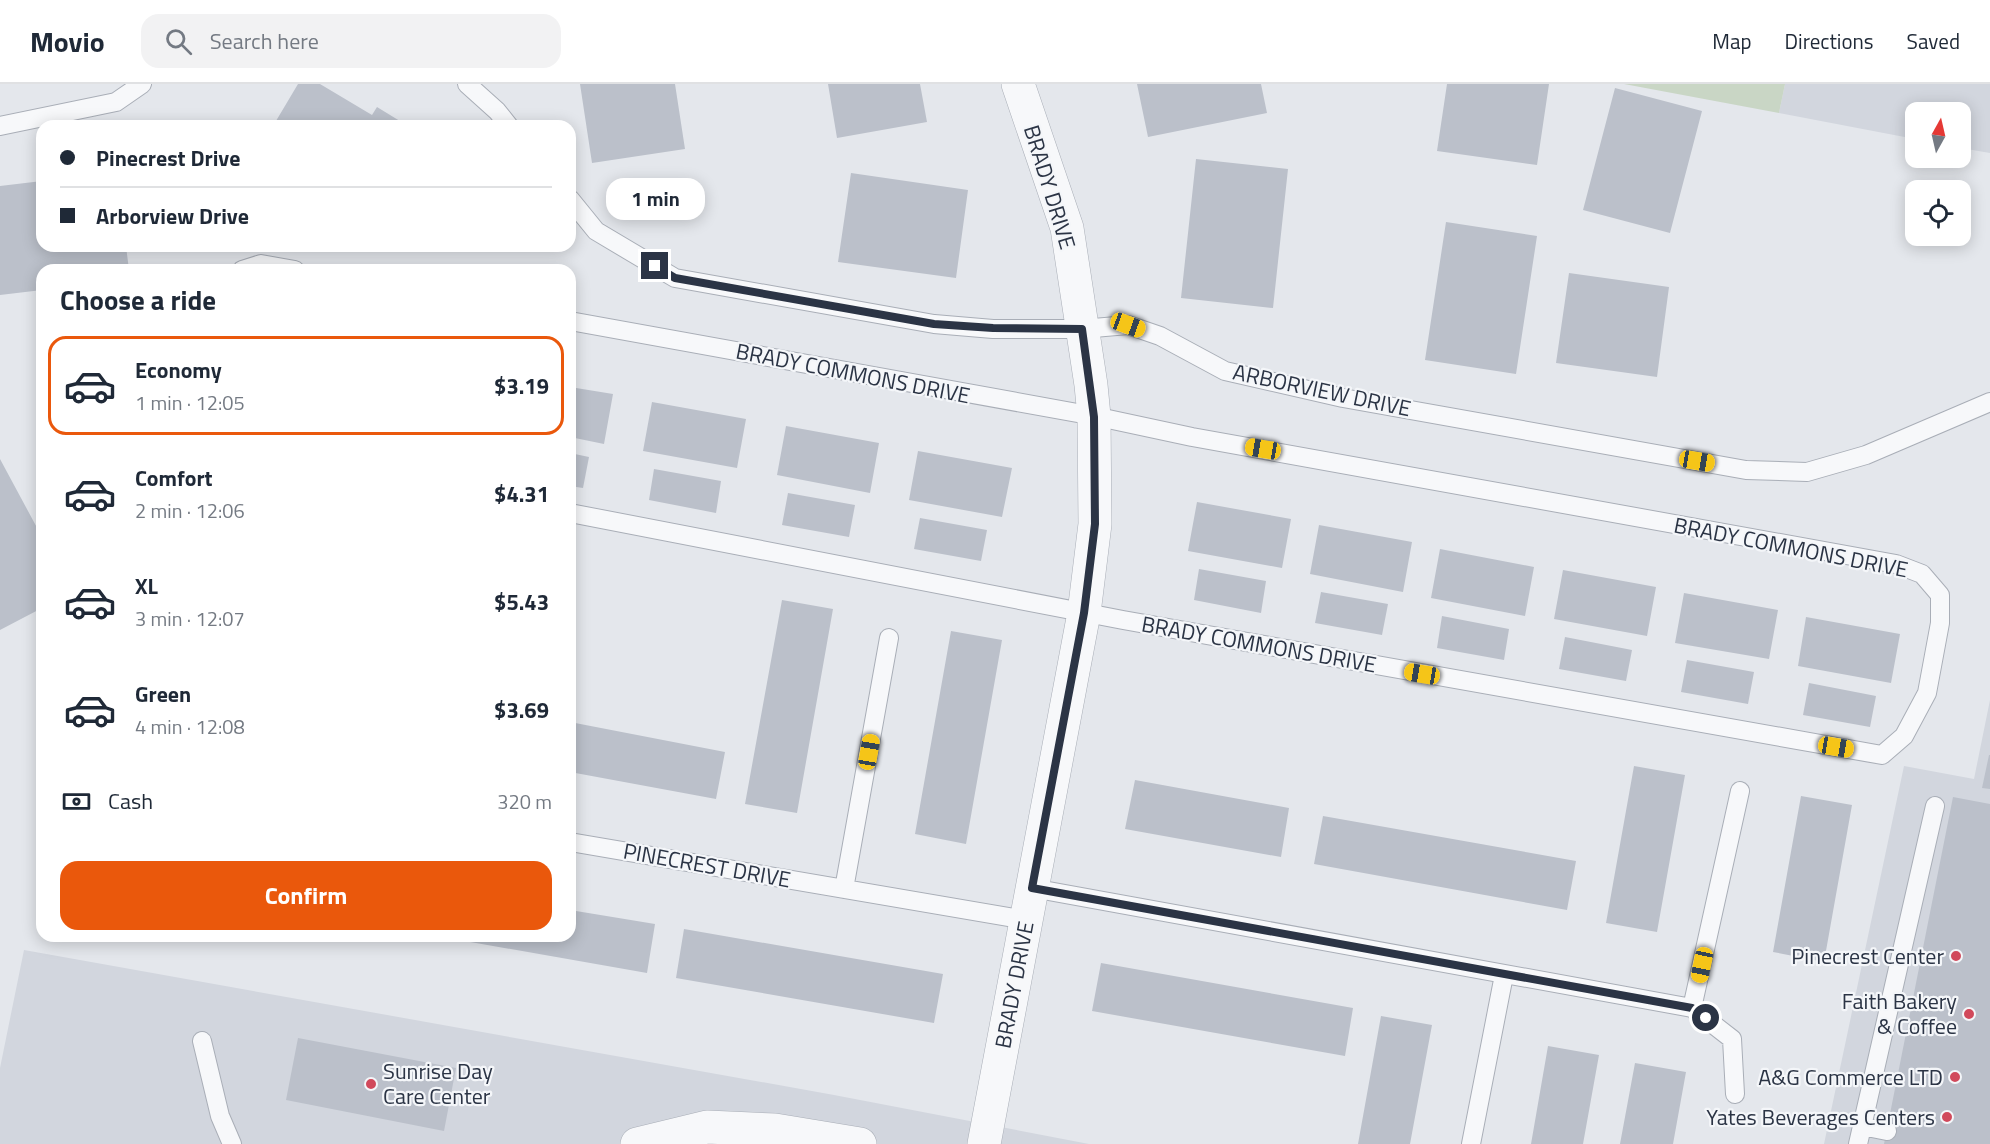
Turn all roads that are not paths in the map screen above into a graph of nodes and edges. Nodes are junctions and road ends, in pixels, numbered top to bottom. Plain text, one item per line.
1 (142, 84) edge
2 (467, 84) edge
3 (1018, 84) edge
4 (505, 120) edge
5 (0, 126) edge
6 (576, 207) edge
7 (576, 322) edge
8 (1082, 329) junction
9 (1990, 402) edge
10 (1094, 417) junction
11 (576, 514) edge
12 (1084, 613) junction
13 (889, 638) dead end
14 (1740, 790) dead end
15 (1935, 806) dead end
16 (576, 843) edge
17 (1032, 888) junction
18 (844, 889) junction
19 (1026, 920) junction
20 (1504, 975) junction
21 (1692, 1008) junction
22 (202, 1041) dead end
23 (1735, 1094) dead end
24 (1887, 1131) dead end
25 (1861, 1135) edge
26 (232, 1144) edge
27 (637, 1144) edge
28 (860, 1144) edge
29 (984, 1144) edge
30 (1471, 1144) edge

1 - 5 lane
2 - 4 lane
3 - 8 street, BRADY DRIVE
6 - 8 lane, ARBORVIEW DRIVE
7 - 10 lane, BRADY COMMONS DRIVE
8 - 9 lane, ARBORVIEW DRIVE
8 - 10 street, BRADY DRIVE
10 - 12 street, BRADY DRIVE
10 - 12 lane, BRADY COMMONS DRIVE
11 - 12 lane, BRADY COMMONS DRIVE
12 - 17 street, BRADY DRIVE
13 - 18 lane
14 - 21 lane
15 - 25 lane
16 - 18 lane, PINECREST DRIVE
17 - 19 street, BRADY DRIVE
17 - 20 lane
18 - 19 lane, PINECREST DRIVE
19 - 29 street, BRADY DRIVE
20 - 21 lane
20 - 30 lane
21 - 23 lane
22 - 26 lane
24 - 25 lane
27 - 28 street

